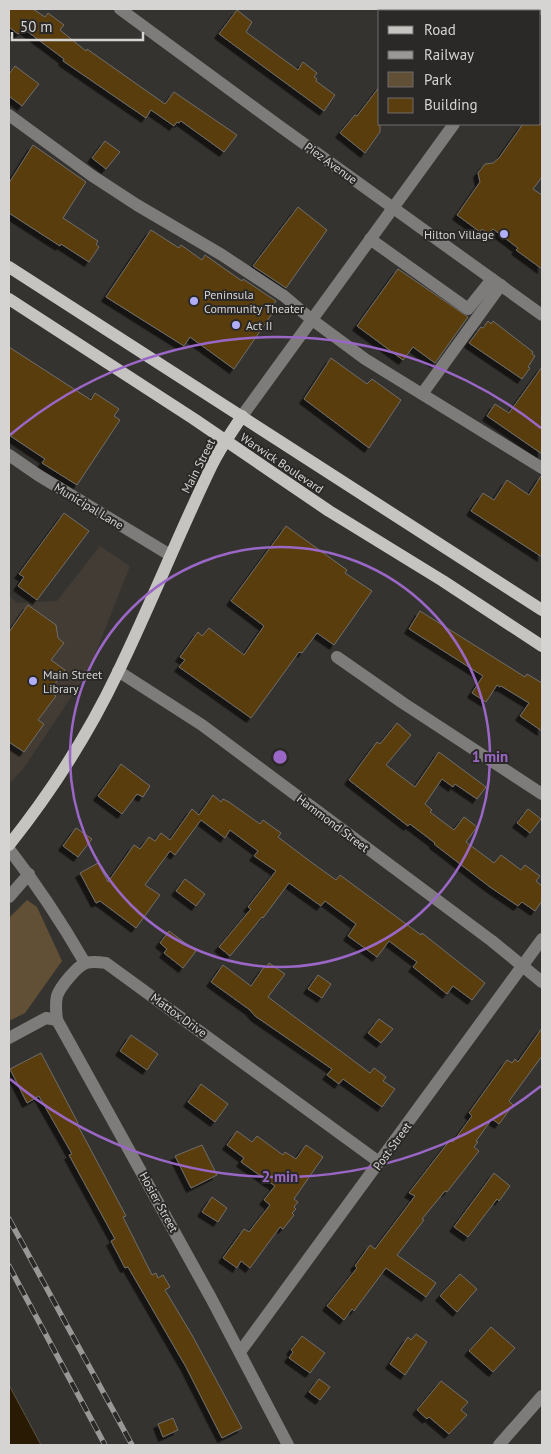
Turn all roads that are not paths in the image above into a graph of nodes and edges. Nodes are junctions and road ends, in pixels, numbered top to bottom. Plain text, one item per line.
1 (120, 9) edge
2 (9, 115) edge
3 (453, 125) edge
4 (393, 207) junction
5 (370, 239) junction
6 (9, 267) edge
7 (497, 282) junction
8 (9, 299) edge
9 (542, 315) edge
10 (311, 319) junction
11 (422, 394) junction
12 (242, 416) junction
13 (226, 441) junction
14 (9, 455) edge
15 (542, 468) edge
16 (170, 556) junction
17 (542, 610) edge
18 (542, 646) edge
19 (337, 657) dead end
20 (118, 671) junction
21 (542, 794) edge
22 (9, 847) edge
23 (29, 874) junction
24 (9, 897) edge
25 (542, 939) edge
26 (85, 963) junction
27 (522, 966) junction
28 (542, 982) edge
29 (57, 1020) junction
30 (9, 1038) edge
31 (380, 1162) junction
32 (240, 1352) junction
33 (542, 1396) edge
34 (288, 1445) edge
35 (499, 1445) edge

1 - 4 street, Piez Avenue
2 - 10 street
3 - 4 street, Main Street
4 - 5 street, Main Street
4 - 7 street, Piez Avenue
5 - 7 street
5 - 10 street, Main Street
6 - 12 main road, Warwick Boulevard
7 - 9 street, Piez Avenue
7 - 11 street
8 - 13 main road, Warwick Boulevard
10 - 11 street
10 - 12 street, Main Street
11 - 15 street
12 - 13 main road, Main Street
12 - 17 main road, Warwick Boulevard
13 - 16 main road, Main Street
13 - 18 main road, Warwick Boulevard
14 - 16 street, Municipal Lane
16 - 20 main road, Main Street
19 - 21 street
20 - 22 main road, Main Street
20 - 27 street, Hammond Street
22 - 23 street
23 - 24 street
23 - 26 street
25 - 27 street, Post Street
26 - 29 street, Hosier Street
26 - 31 street, Mattox Drive
27 - 28 street, Hammond Street
27 - 31 street, Post Street
29 - 30 street
29 - 32 street, Hosier Street
31 - 32 street, Post Street
32 - 34 street, Hosier Street
33 - 35 street

